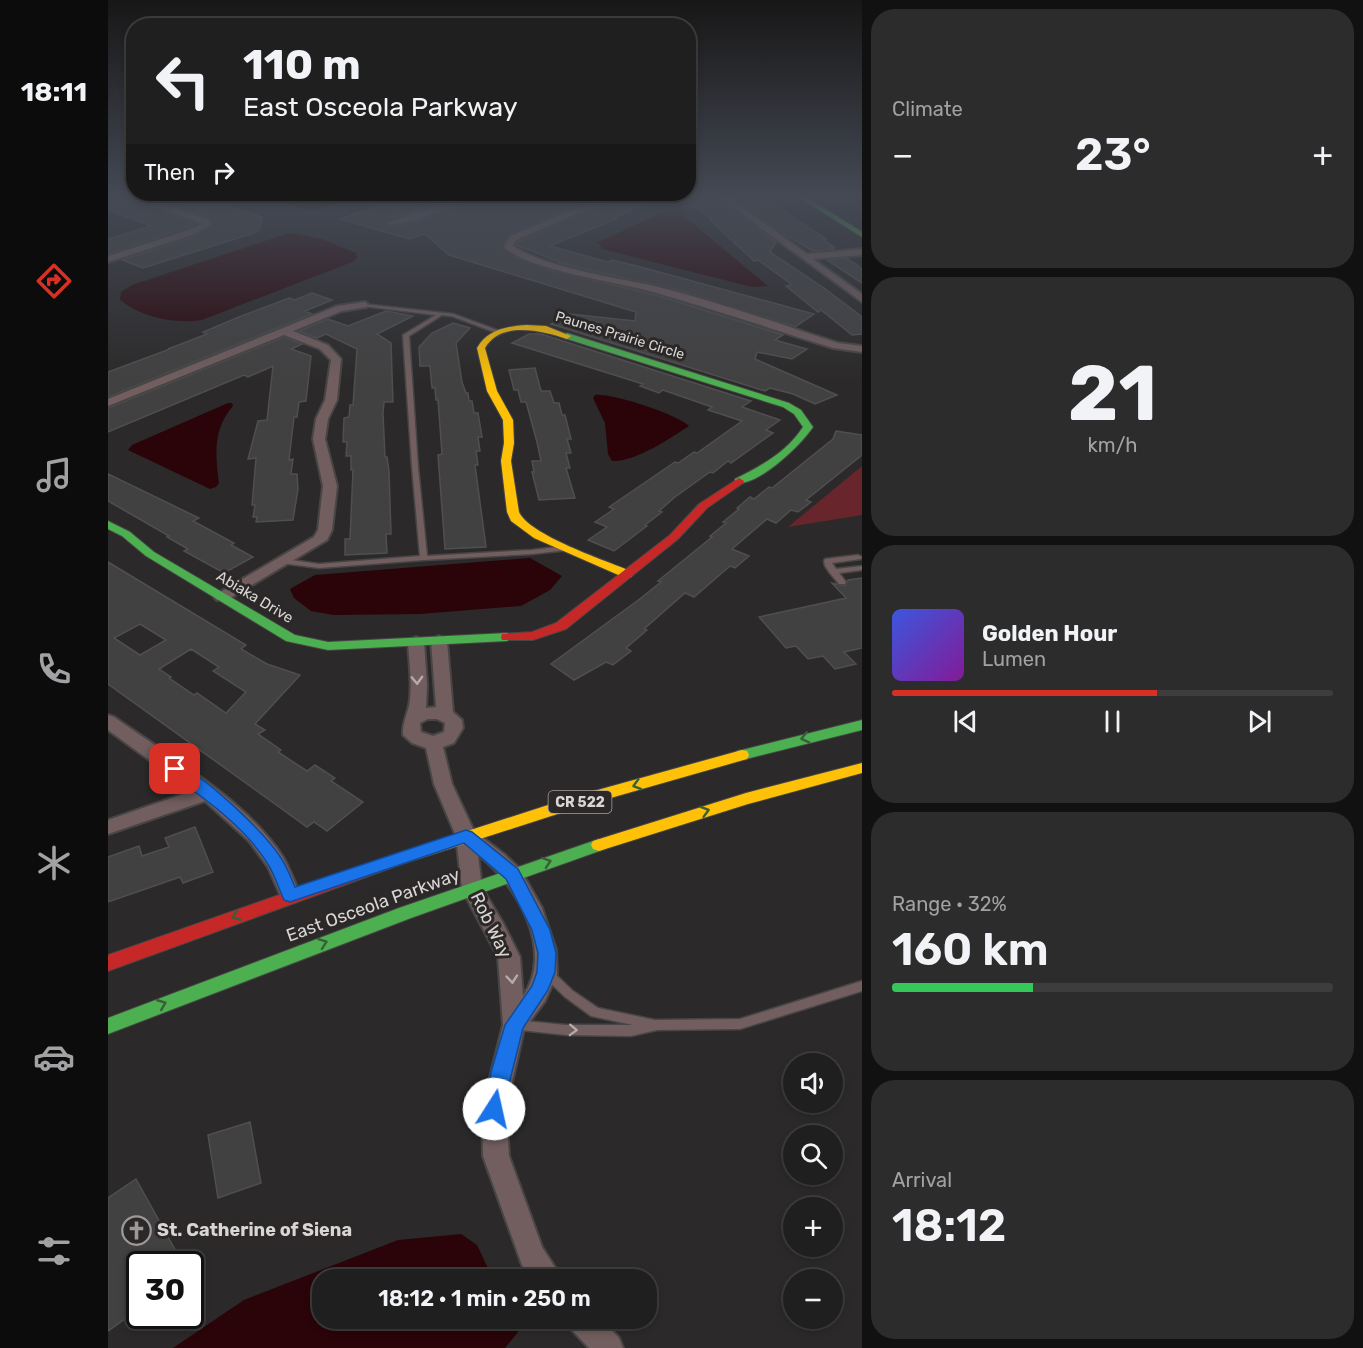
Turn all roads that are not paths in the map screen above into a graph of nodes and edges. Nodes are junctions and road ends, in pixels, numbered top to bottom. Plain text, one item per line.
1 (529, 258) edge
2 (805, 258) edge
3 (822, 258) edge
4 (846, 258) edge
5 (808, 260) junction
6 (862, 299) edge
7 (364, 305) joint
8 (441, 314) junction
9 (282, 331) junction
10 (499, 332) junction
11 (862, 349) edge
12 (108, 403) edge
13 (108, 524) edge
14 (565, 548) junction
15 (858, 556) dead end
16 (424, 558) junction
17 (284, 561) junction
18 (862, 568) edge
19 (833, 572) junction
20 (627, 574) junction
21 (842, 582) dead end
22 (222, 597) junction
23 (439, 641) junction
24 (416, 642) junction
25 (446, 714) junction
26 (415, 718) junction
27 (108, 721) edge
28 (862, 725) edge
29 (434, 744) junction
30 (862, 768) edge
31 (208, 793) junction
32 (108, 827) edge
33 (466, 836) junction
34 (512, 874) junction
35 (472, 889) junction
36 (290, 895) junction
37 (108, 963) edge
38 (546, 972) junction
39 (862, 986) edge
40 (514, 1025) junction
41 (657, 1025) junction
42 (108, 1026) edge
43 (542, 1269) edge
44 (591, 1329) edge
45 (609, 1348) edge

1 - 11 street
2 - 5 street
3 - 5 street
4 - 5 street
5 - 6 street
7 - 8 lane
7 - 9 street
8 - 10 lane
8 - 16 lane
9 - 12 street
9 - 17 street
10 - 14 street
10 - 20 street, Paunes Prairie Circle
13 - 22 street, Abiaka Drive
14 - 16 lane
14 - 20 street
15 - 19 lane
16 - 17 lane
17 - 22 street
18 - 19 lane
19 - 21 lane
20 - 23 street, Paunes Prairie Circle
22 - 24 street, Abiaka Drive
23 - 24 street, Abiaka Drive
23 - 25 street
24 -> 26 street
25 - 26 street
25 - 29 street
26 - 29 street
27 - 31 street
28 -> 33 street, CR 522
29 - 33 street
34 -> 30 street, East Osceola Parkway
31 - 32 street
31 - 36 street
33 - 34 street, Rob Way
33 - 35 street, Rob Way
33 - 36 street, CR 522
34 - 35 street, East Osceola Parkway
34 - 38 street, Rob Way
35 -> 40 street, Rob Way
42 -> 35 street, East Osceola Parkway
36 -> 37 street, CR 522
38 - 40 street, Rob Way
38 - 41 lane
39 - 41 lane
40 -> 41 lane
40 - 43 street, Rob Way
44 - 45 street

